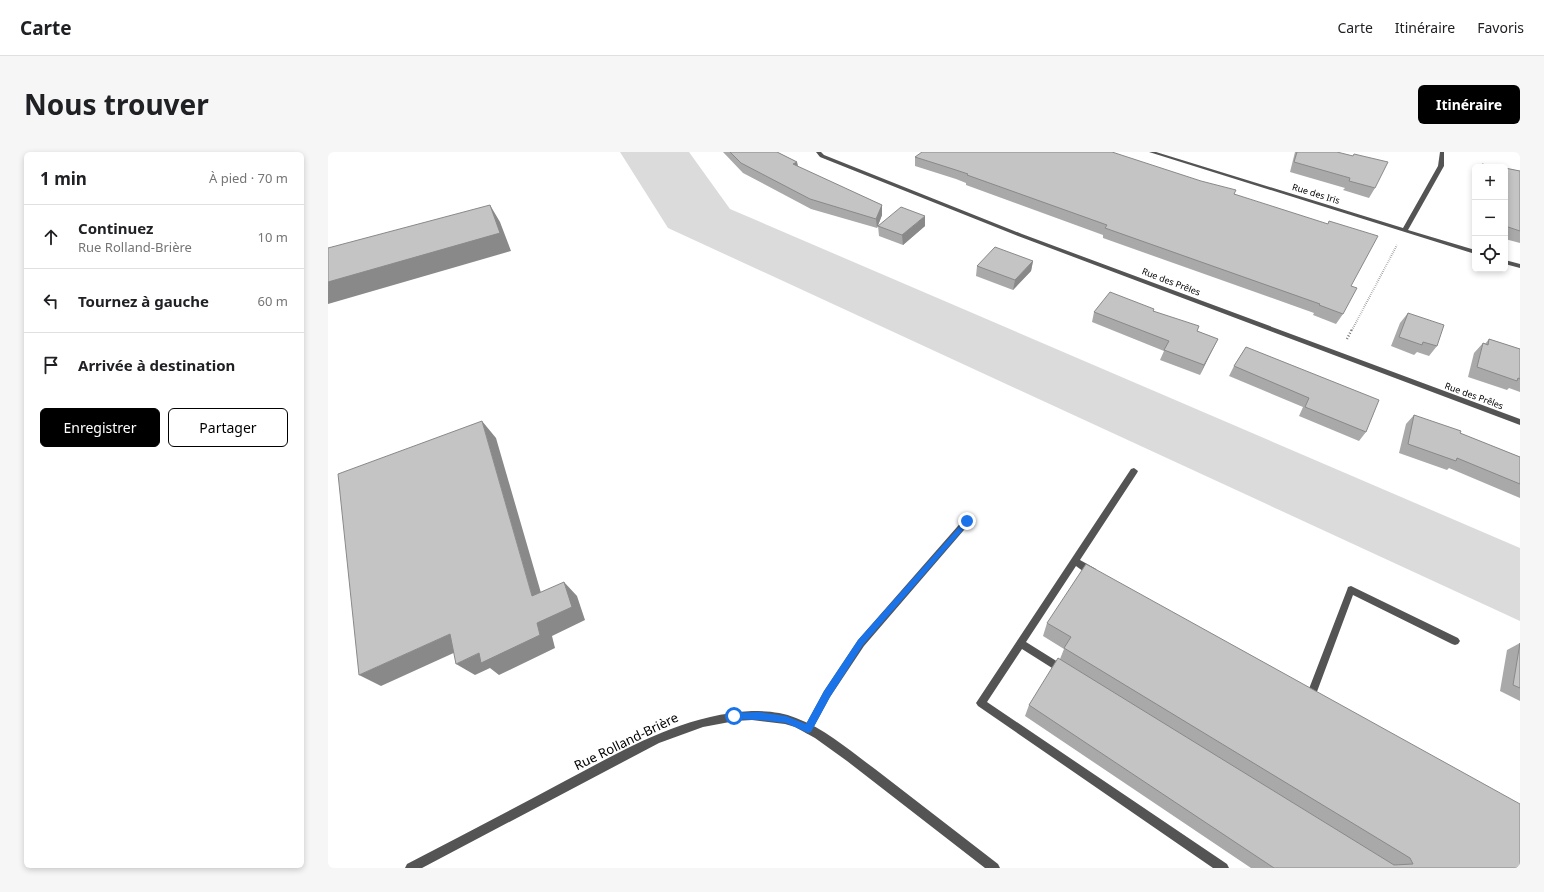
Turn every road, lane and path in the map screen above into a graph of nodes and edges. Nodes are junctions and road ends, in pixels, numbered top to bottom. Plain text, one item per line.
1 (818, 152) edge
2 (1151, 152) edge
3 (1442, 152) edge
4 (1405, 230) junction
5 (1472, 251) edge
6 (1508, 263) edge
7 (1520, 266) edge
8 (1339, 355) junction
9 (1520, 422) edge
10 (1134, 471) dead end
11 (967, 521) dead end
12 (1075, 561) junction
13 (1102, 576) edge
14 (1456, 642) dead end
15 (1021, 644) junction
16 (1074, 677) edge
17 (1312, 694) edge
18 (808, 729) junction
19 (411, 868) edge
20 (994, 868) edge
21 (1223, 868) edge

1 - 8 street, Rue des Prêles
2 - 4 street, Rue des Iris
3 - 4 street
4 - 5 street, Rue des Iris
4 - 8 path
6 - 7 street
8 - 9 street, Rue des Prêles
10 - 12 street
11 - 18 street
12 - 13 street
12 - 15 street
14 - 17 street
15 - 16 street
15 - 21 street
18 - 19 street, Rue Rolland-Brière
18 - 20 street, Rue Rolland-Brière

